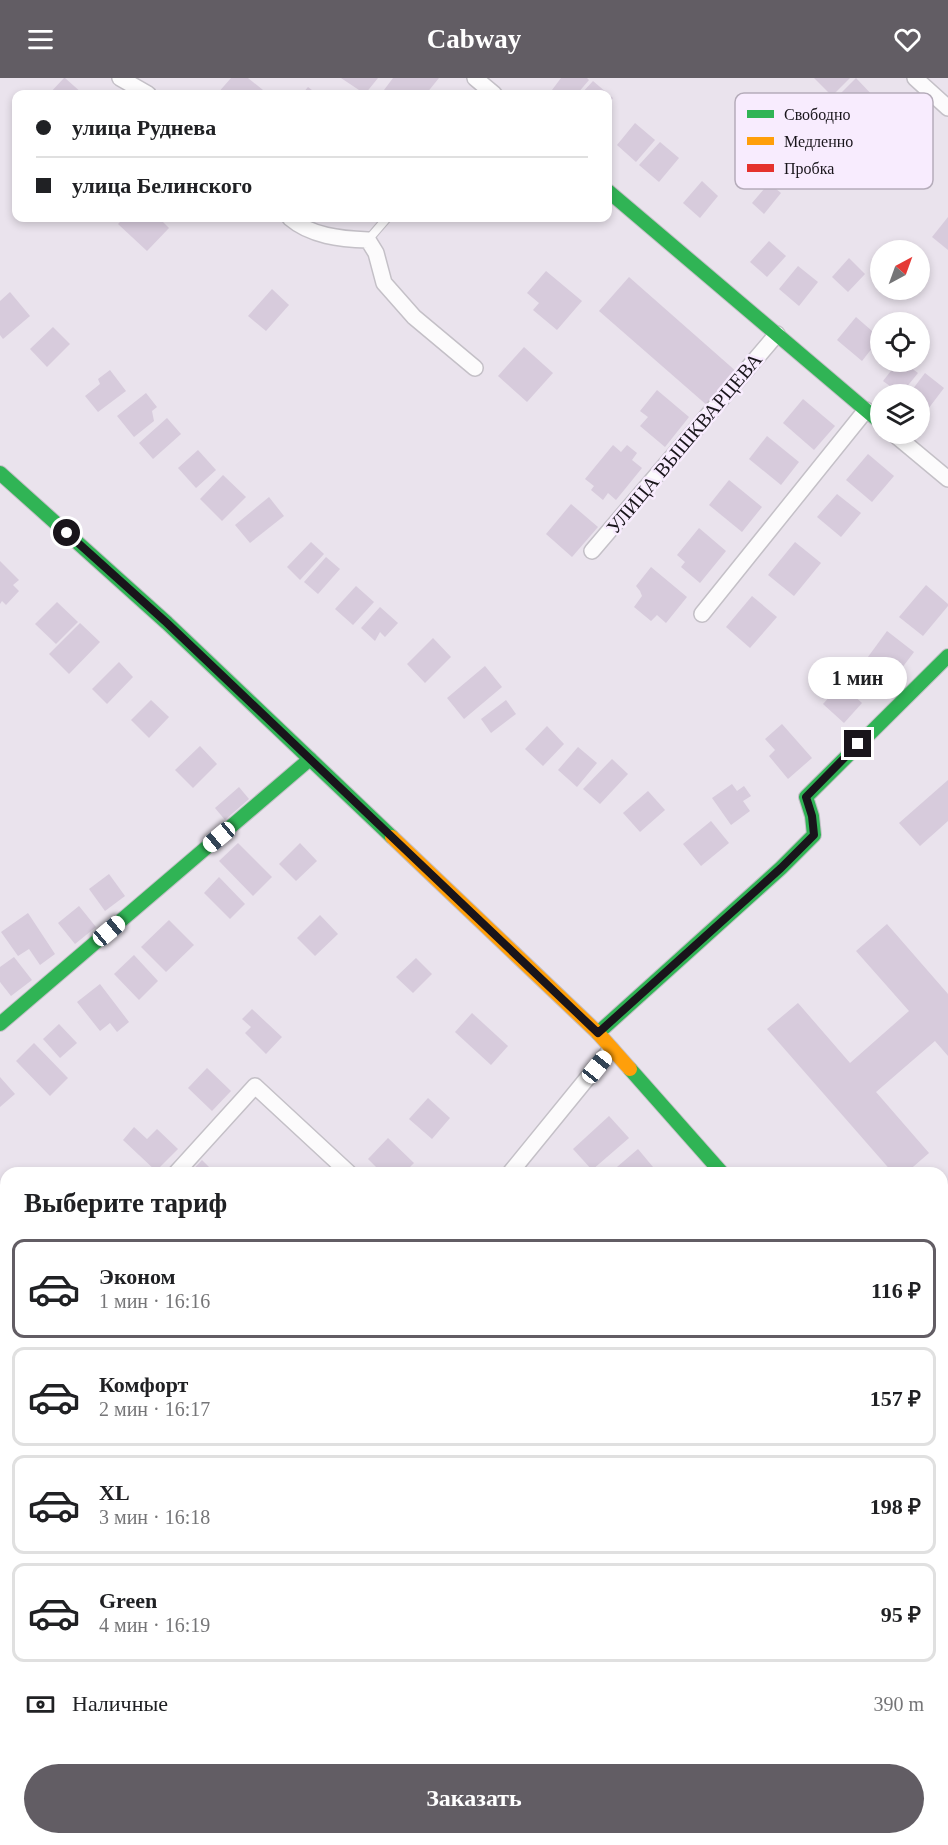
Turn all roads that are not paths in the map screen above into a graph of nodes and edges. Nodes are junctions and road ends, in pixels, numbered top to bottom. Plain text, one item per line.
1 (120, 78) edge
2 (474, 78) edge
3 (915, 78) edge
4 (141, 90) edge
5 (489, 90) edge
6 (932, 93) edge
7 (933, 94) edge
8 (948, 108) edge
9 (612, 193) edge
10 (295, 222) edge
11 (384, 222) edge
12 (368, 240) junction
13 (777, 334) junction
14 (475, 368) dead end
15 (866, 410) junction
16 (870, 413) edge
17 (906, 444) edge
18 (0, 473) edge
19 (948, 479) edge
20 (592, 552) dead end
21 (702, 614) dead end
22 (948, 656) edge
23 (310, 759) junction
24 (0, 1024) edge
25 (598, 1033) junction
26 (611, 1049) junction
27 (181, 1167) edge
28 (343, 1167) edge
29 (515, 1167) edge
30 (717, 1167) edge

1 - 4 street
2 - 5 street
3 - 6 street
7 - 8 street
9 - 13 street, УЛИЦА ВЫШКВАРЦЕВА
10 - 12 street
11 - 12 lane
12 - 14 street
13 - 15 street, УЛИЦА ВЫШКВАРЦЕВА
13 - 20 street, УЛИЦА ВЫШКВАРЦЕВА
15 - 16 street, УЛИЦА ВЫШКВАРЦЕВА
15 - 21 street
17 - 19 street
18 - 23 street
22 - 25 street
23 - 24 street
23 - 25 street
25 - 26 street
26 - 29 street
26 - 30 street
27 - 28 street

